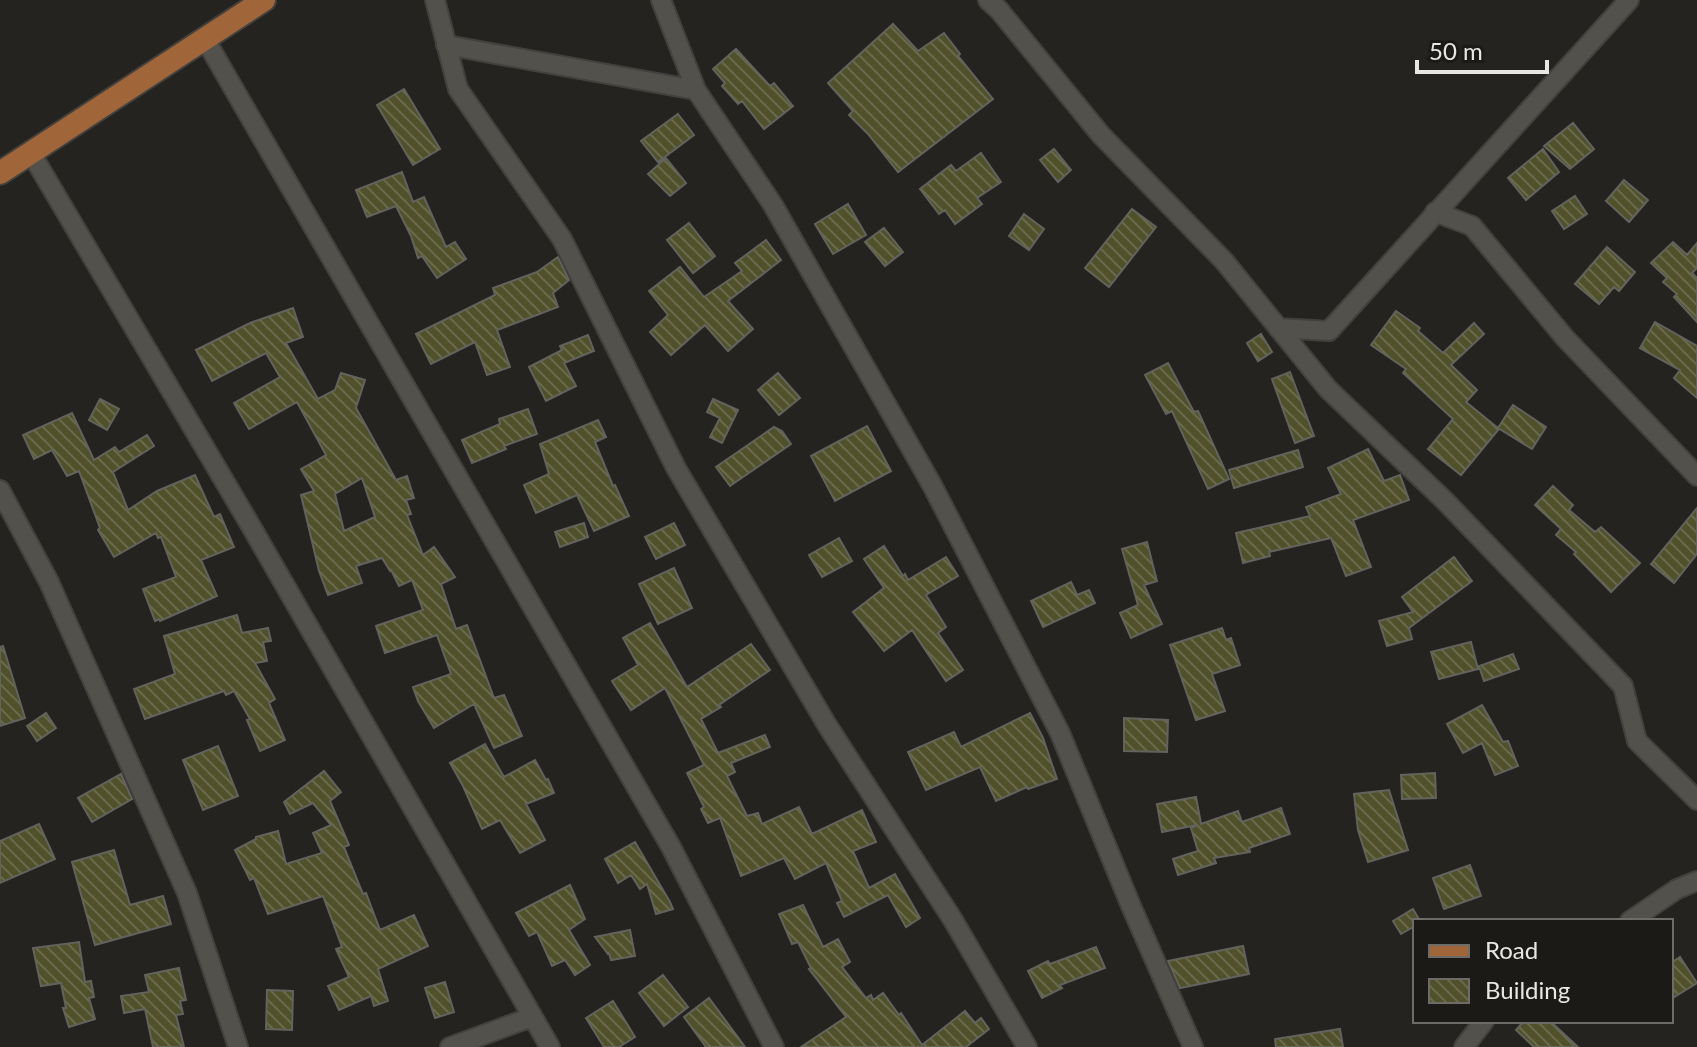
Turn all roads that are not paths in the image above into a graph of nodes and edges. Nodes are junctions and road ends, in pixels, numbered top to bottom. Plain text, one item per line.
1 (264, 0) edge
2 (435, 0) edge
3 (661, 0) edge
4 (988, 0) edge
5 (1629, 0) edge
6 (205, 39) junction
7 (446, 45) junction
8 (696, 90) junction
9 (31, 153) junction
10 (0, 173) edge
11 (1435, 212) junction
12 (1278, 328) junction
13 (1697, 476) edge
14 (0, 490) edge
15 (1697, 800) edge
16 (1697, 881) edge
17 (1633, 919) edge
18 (532, 1017) junction
19 (1482, 1023) edge
20 (238, 1047) edge
21 (450, 1047) edge
22 (550, 1047) edge
23 (774, 1047) edge
24 (1027, 1047) edge
25 (1193, 1047) edge
26 (1464, 1047) edge

1 - 6 main road
2 - 7 street
3 - 8 street
4 - 12 street
5 - 11 street
6 - 9 main road
6 - 23 street
7 - 8 street
7 - 24 street
8 - 25 street
9 - 10 main road
9 - 18 street
11 - 12 street
11 - 13 street
12 - 15 street
14 - 20 street
16 - 17 street
18 - 21 street
18 - 22 street
19 - 26 street

